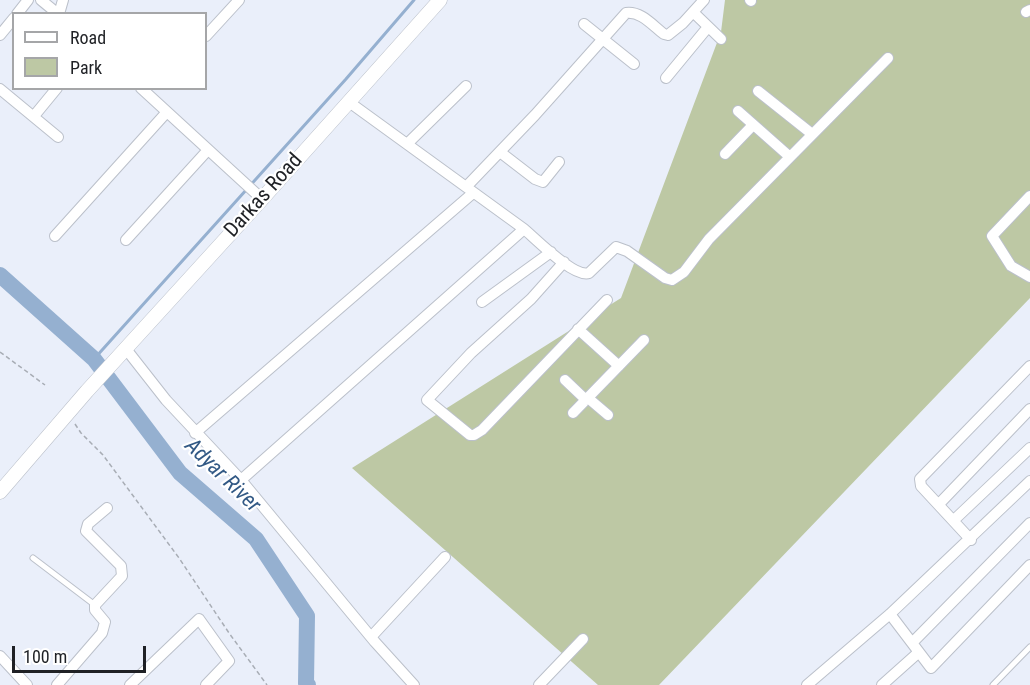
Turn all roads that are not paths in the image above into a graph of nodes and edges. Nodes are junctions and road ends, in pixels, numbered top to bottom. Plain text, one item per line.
1 (28, 0) edge
2 (41, 0) edge
3 (239, 0) edge
4 (440, 0) edge
5 (704, 0) edge
6 (19, 12) edge
7 (56, 12) edge
8 (693, 12) junction
9 (12, 20) edge
10 (584, 24) dead end
11 (708, 27) junction
12 (0, 35) edge
13 (207, 35) edge
14 (721, 39) dead end
15 (603, 40) junction
16 (888, 58) dead end
17 (634, 64) dead end
18 (666, 78) dead end
19 (466, 86) dead end
20 (0, 88) edge
21 (55, 90) edge
22 (150, 91) edge
23 (758, 91) dead end
24 (349, 102) junction
25 (738, 111) dead end
26 (166, 113) junction
27 (34, 116) junction
28 (753, 125) junction
29 (812, 134) junction
30 (58, 137) dead end
31 (407, 144) junction
32 (207, 151) junction
33 (500, 152) junction
34 (725, 154) dead end
35 (790, 157) junction
36 (559, 162) dead end
37 (470, 190) junction
38 (254, 192) junction
39 (1030, 196) edge
40 (524, 228) junction
41 (55, 236) dead end
42 (126, 240) dead end
43 (551, 252) junction
44 (564, 262) junction
45 (1030, 277) edge
46 (607, 300) dead end
47 (482, 302) dead end
48 (578, 330) junction
49 (644, 340) dead end
50 (122, 354) junction
51 (619, 366) junction
52 (1030, 366) edge
53 (565, 380) dead end
54 (587, 399) junction
55 (1030, 409) edge
56 (573, 413) dead end
57 (608, 415) dead end
58 (195, 433) junction
59 (1030, 448) edge
60 (241, 480) junction
61 (1030, 482) edge
62 (0, 492) edge
63 (939, 504) junction
64 (107, 508) dead end
65 (954, 520) junction
66 (1030, 523) edge
67 (971, 540) junction
68 (445, 557) dead end
69 (33, 558) dead end
70 (1030, 565) edge
71 (95, 605) junction
72 (890, 614) junction
73 (371, 637) junction
74 (583, 639) dead end
75 (1030, 647) edge
76 (916, 648) junction
77 (0, 656) edge
78 (27, 685) edge
79 (57, 685) edge
80 (130, 685) edge
81 (206, 685) edge
82 (414, 685) edge
83 (539, 685) edge
84 (807, 685) edge
85 (882, 685) edge
86 (993, 685) edge

1 - 6 street
2 - 7 street
3 - 13 street
4 - 24 main road, Darkas Road
5 - 8 street
8 - 11 street
8 - 15 street
9 - 12 street
10 - 15 street
11 - 14 street
11 - 18 street
15 - 17 street
15 - 33 street
16 - 29 street
19 - 31 street
20 - 27 street
21 - 27 street
22 - 26 street
23 - 29 street
24 - 31 street
24 - 38 main road, Darkas Road
25 - 28 street
26 - 32 street
26 - 41 street
27 - 30 street
28 - 34 street
28 - 35 street
29 - 35 street
31 - 37 street
32 - 38 street
32 - 42 street
33 - 36 street
33 - 37 street
35 - 44 street
37 - 40 street
37 - 58 street
38 - 50 main road, Darkas Road
39 - 45 street
40 - 43 street
40 - 60 street
43 - 44 street
43 - 47 street
44 - 48 street
46 - 48 street
48 - 51 street
49 - 51 street
50 - 58 street
50 - 62 main road, Darkas Road
51 - 54 street
52 - 63 street
53 - 54 street
54 - 56 street
54 - 57 street
55 - 63 street
58 - 60 street
59 - 65 street
60 - 73 street
61 - 67 street
63 - 65 street
64 - 71 street
65 - 67 street
66 - 76 street
67 - 72 street
68 - 73 street
69 - 71 lane
70 - 76 street
71 - 79 street
72 - 76 street
72 - 84 street
73 - 82 street
74 - 83 street
75 - 86 lane
76 - 85 street
77 - 78 street
80 - 81 street

